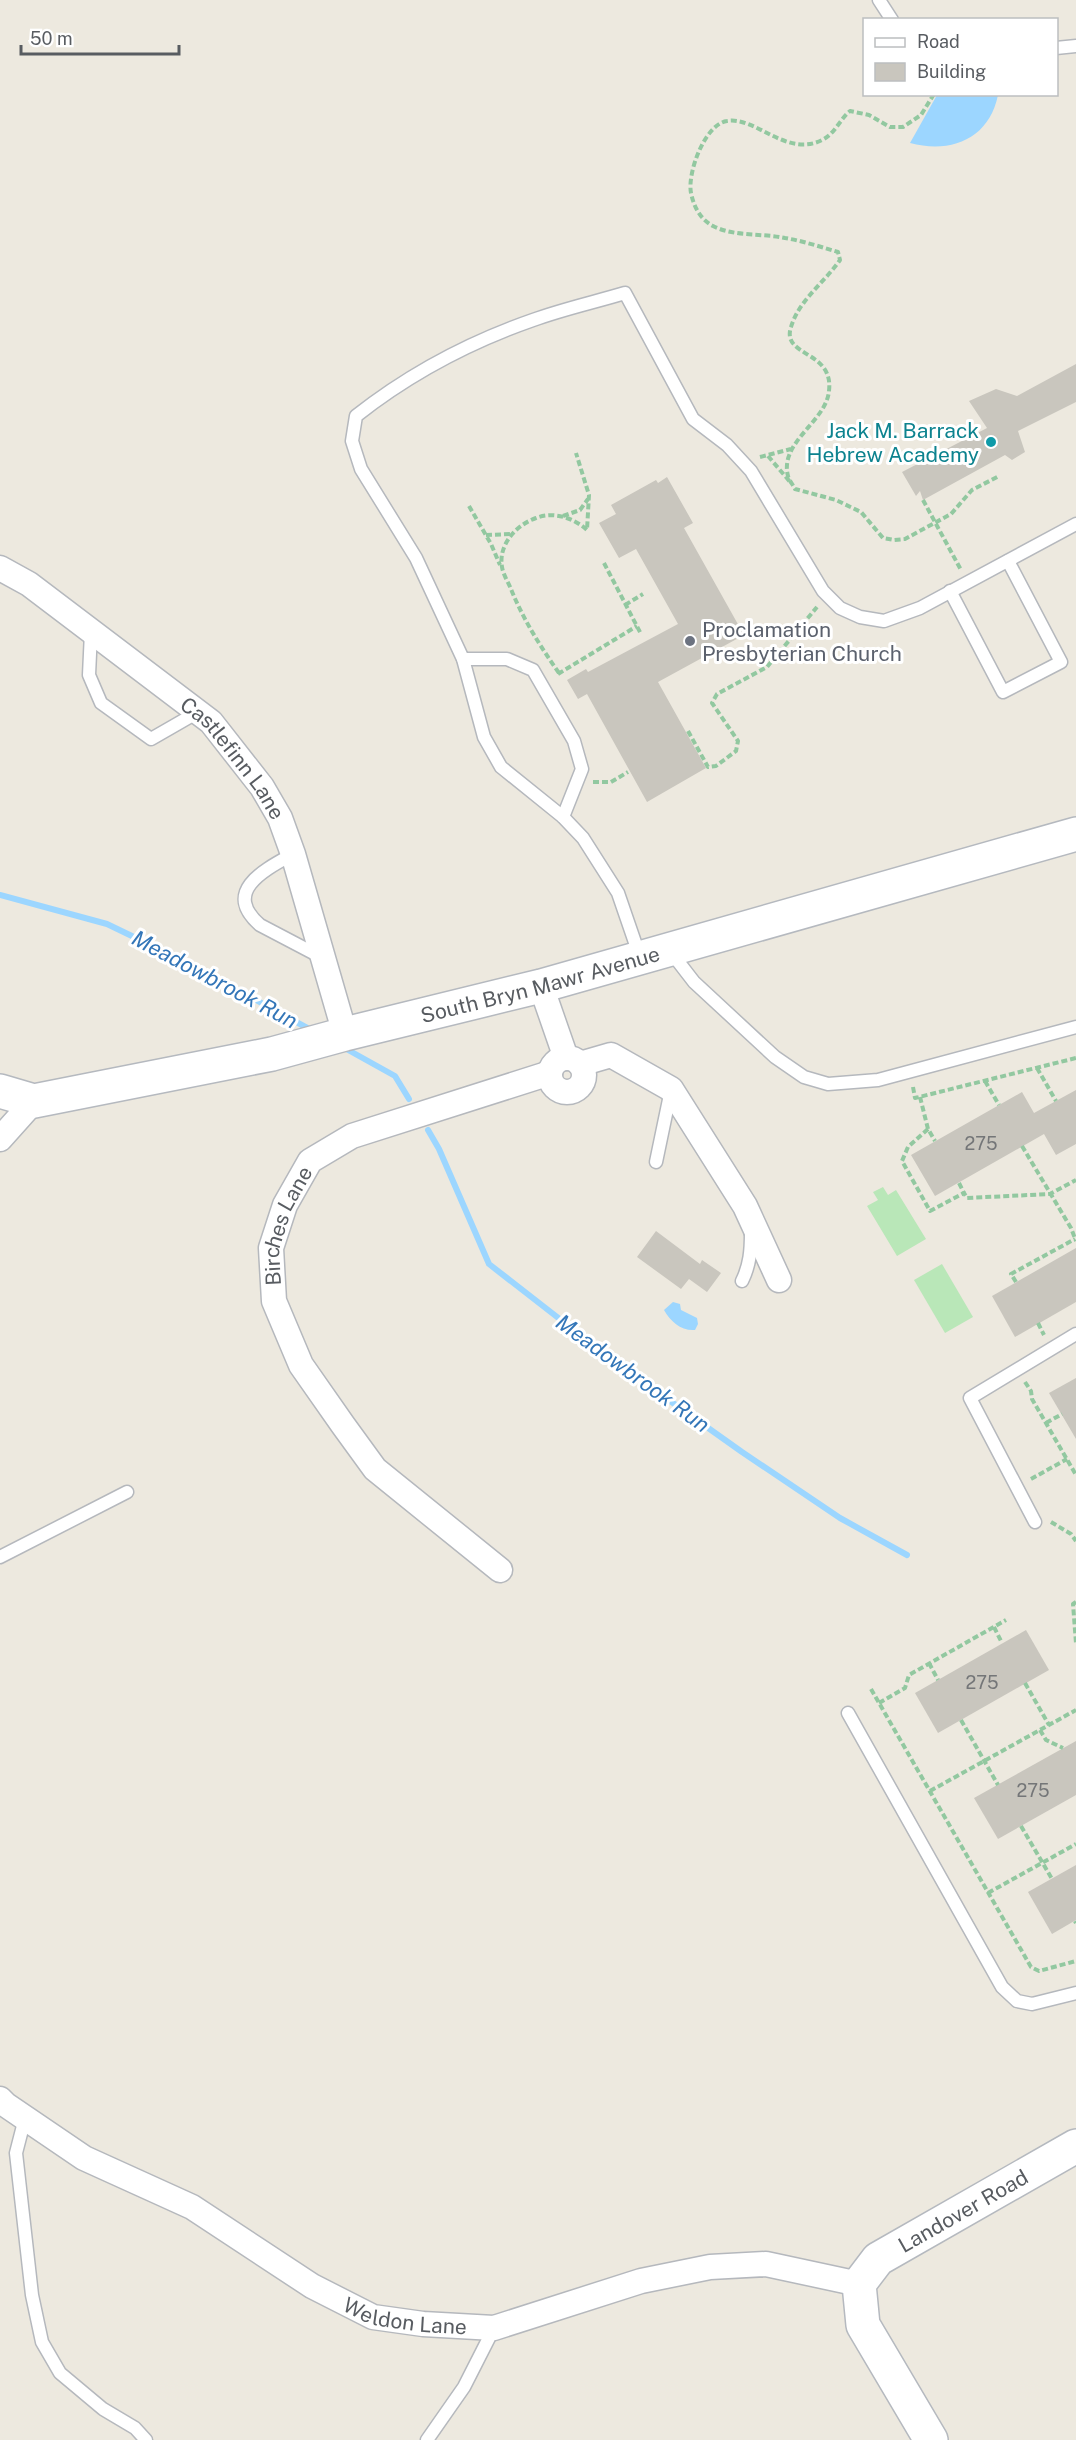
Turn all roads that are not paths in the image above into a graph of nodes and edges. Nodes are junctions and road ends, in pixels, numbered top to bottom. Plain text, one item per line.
1 (879, 0) edge
2 (891, 18) edge
3 (1076, 46) edge
4 (1058, 48) edge
5 (1076, 524) edge
6 (1008, 561) junction
7 (0, 568) edge
8 (950, 591) junction
9 (91, 632) junction
10 (463, 659) junction
11 (198, 712) junction
12 (564, 817) junction
13 (1076, 834) edge
14 (293, 854) junction
15 (672, 949) junction
16 (323, 958) junction
17 (641, 958) junction
18 (541, 986) junction
19 (1076, 1027) edge
20 (340, 1035) junction
21 (565, 1065) junction
22 (671, 1089) junction
23 (0, 1090) edge
24 (33, 1101) junction
25 (0, 1139) edge
26 (657, 1162) dead end
27 (752, 1219) junction
28 (779, 1280) dead end
29 (742, 1281) dead end
30 (1076, 1334) edge
31 (127, 1492) dead end
32 (1035, 1522) road end
33 (0, 1557) edge
34 (500, 1570) dead end
35 (848, 1713) dead end
36 (1076, 1993) edge
37 (0, 2099) edge
38 (25, 2118) junction
39 (1076, 2146) edge
40 (859, 2284) junction
41 (494, 2328) junction
42 (146, 2440) edge
43 (428, 2440) edge
44 (931, 2440) edge

1 - 2 lane
3 - 4 lane
5 - 6 lane
6 - 8 lane
6 - 8 lane
7 - 9 street, Castlefinn Lane
8 - 10 lane
9 - 11 street, Castlefinn Lane
9 - 11 lane
10 - 12 lane
10 - 12 lane
11 - 14 street, Castlefinn Lane
12 - 17 lane
13 - 15 main road, South Bryn Mawr Avenue
14 - 16 street, Castlefinn Lane
14 - 16 lane
15 - 17 main road, South Bryn Mawr Avenue
15 - 19 lane
16 - 20 street, Castlefinn Lane
17 - 18 main road, South Bryn Mawr Avenue
18 - 20 main road, South Bryn Mawr Avenue
18 - 21 street
20 - 24 main road, South Bryn Mawr Avenue
21 - 22 street, Birches Lane
21 - 34 street, Birches Lane
22 - 26 lane
22 - 27 street, Birches Lane
23 - 24 main road, South Bryn Mawr Avenue
24 - 25 street
27 - 28 street, Birches Lane
27 - 29 lane
30 - 32 lane
31 - 33 lane
35 - 36 lane
37 - 38 street, Weldon Lane
38 - 41 street, Weldon Lane
38 - 42 lane
39 - 40 main road, Landover Road
40 - 41 street, Weldon Lane
40 - 44 main road
41 - 43 lane

